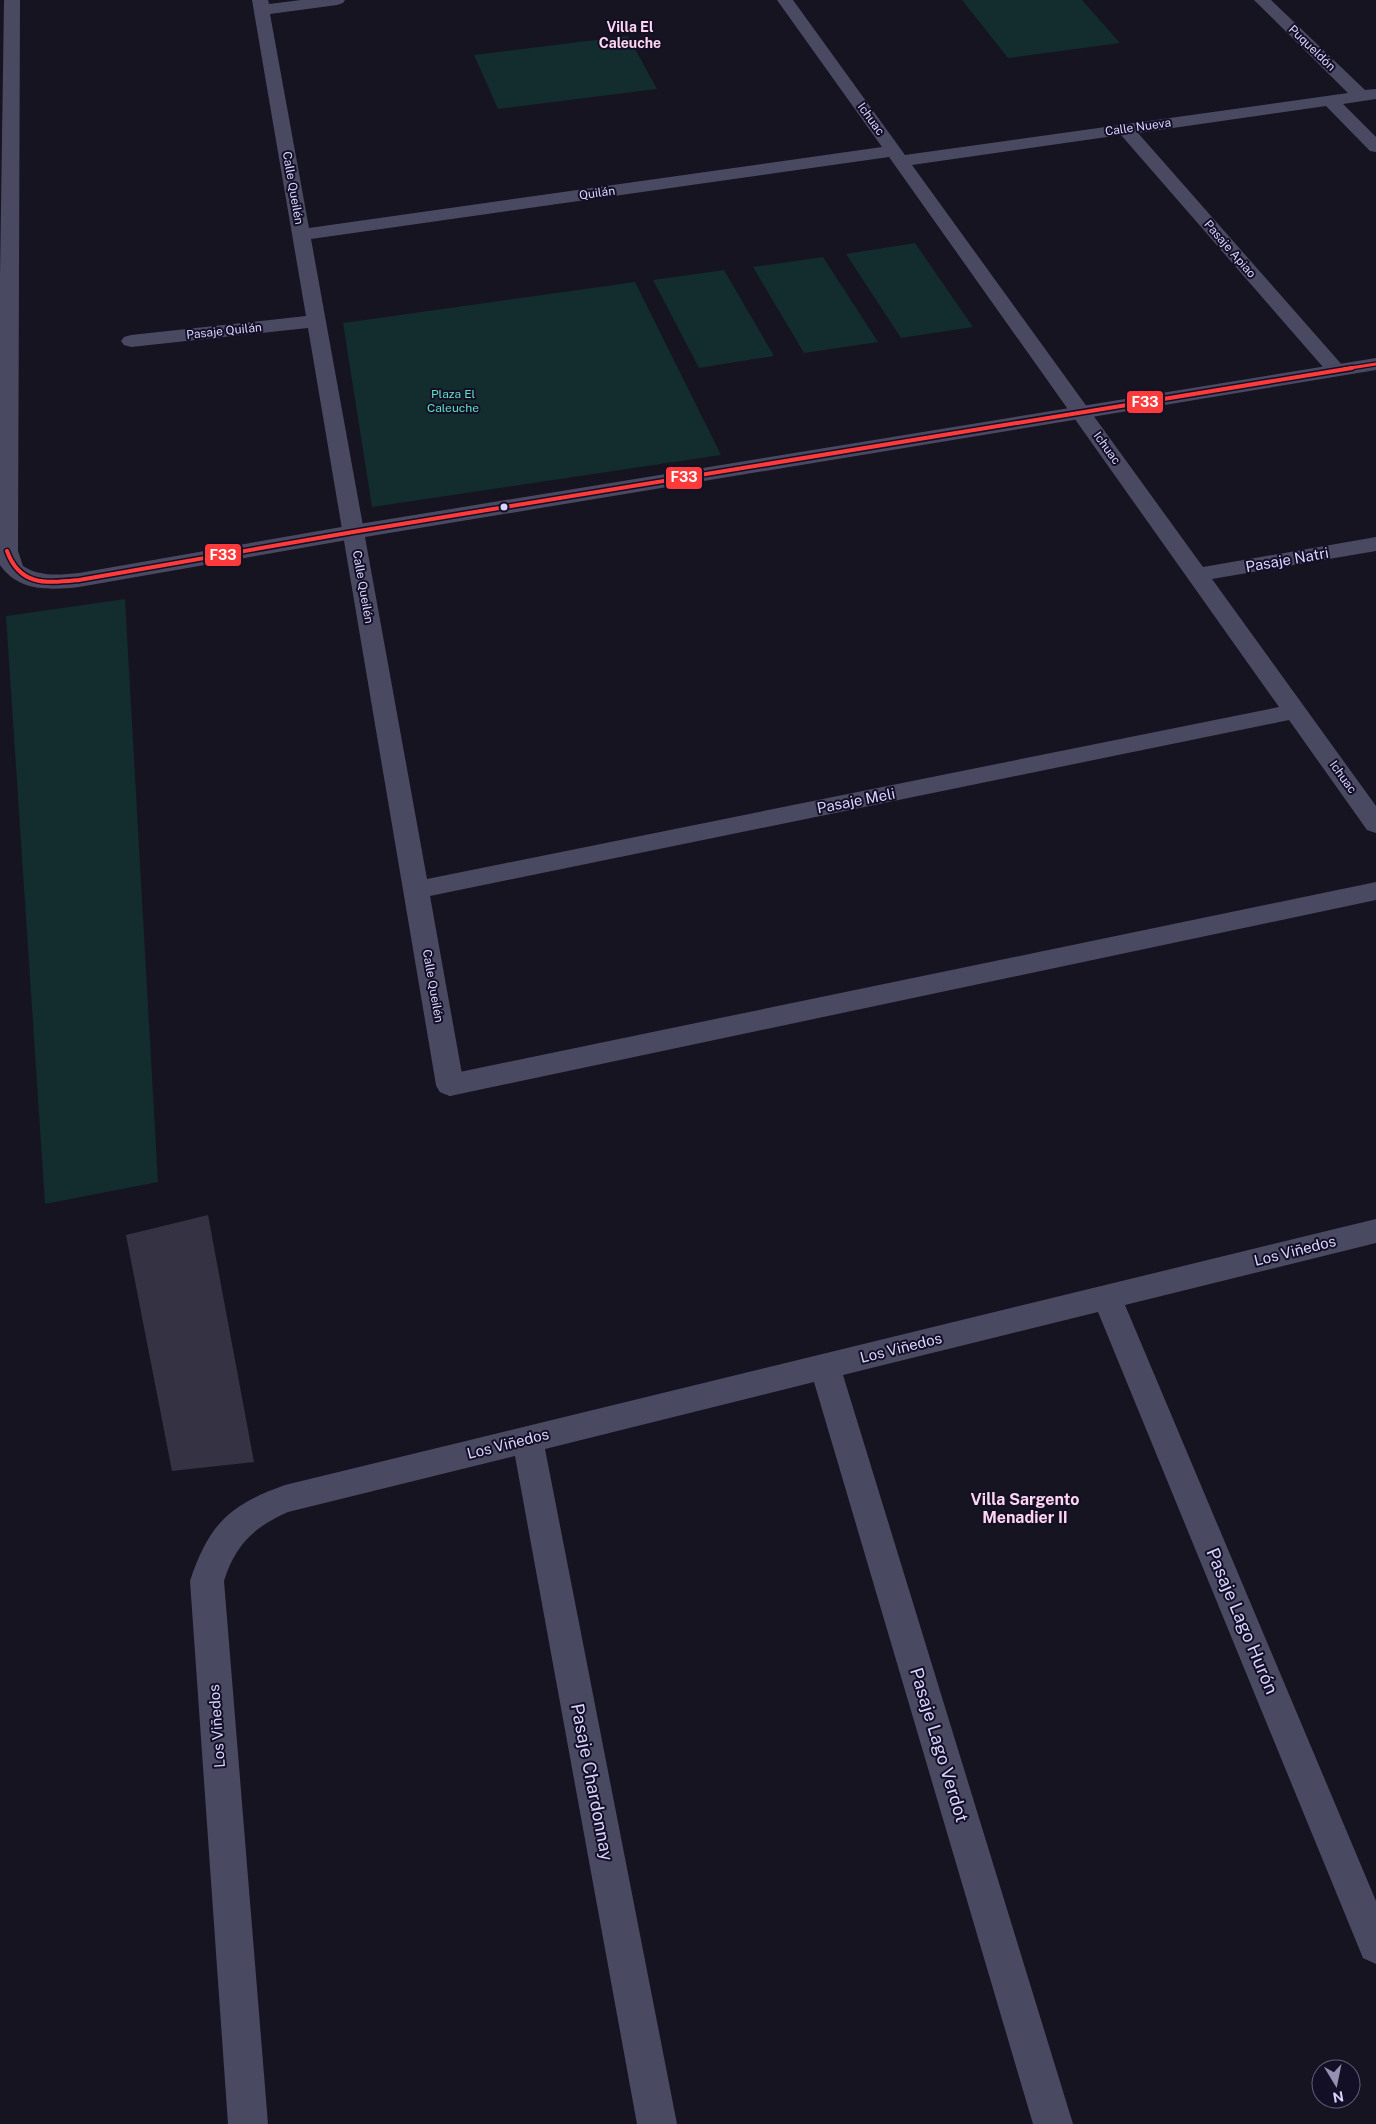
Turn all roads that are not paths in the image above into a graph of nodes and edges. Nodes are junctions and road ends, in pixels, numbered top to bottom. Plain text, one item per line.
1 (12, 0) edge
2 (338, 0) edge
3 (785, 0) edge
4 (1262, 0) edge
5 (261, 5) edge
6 (1369, 95) edge
7 (1329, 100) junction
8 (1125, 129) junction
9 (1376, 146) edge
10 (897, 156) junction
11 (5, 171) edge
12 (301, 235) junction
13 (316, 321) junction
14 (131, 342) dead end
15 (1376, 364) edge
16 (1336, 370) junction
17 (1080, 412) junction
18 (353, 532) junction
19 (1376, 544) edge
20 (3, 551) edge
21 (1198, 575) junction
22 (1296, 711) junction
23 (1372, 811) edge
24 (416, 890) junction
25 (1376, 891) edge
26 (1375, 1233) edge
27 (1107, 1297) junction
28 (826, 1366) junction
29 (528, 1440) junction
30 (1376, 1945) edge
31 (248, 2124) edge
32 (657, 2124) edge
33 (1053, 2124) edge

1 - 11 street
2 - 5 street
3 - 10 street, Ichuac
4 - 6 street, Puqueldón
5 - 12 street, Calle Queilén
6 - 7 street, Calle Nueva
7 - 8 street, Calle Nueva
7 - 9 street
8 - 10 street, Calle Nueva
8 - 16 street, Pasaje Apiao
10 - 12 street, Quilán
10 - 17 street, Ichuac
11 - 20 street
12 - 13 street, Calle Queilén
13 - 14 street, Pasaje Quilán
13 - 18 street, Calle Queilén
15 - 16 street
16 - 17 street
17 - 18 street
17 - 21 street, Ichuac
18 - 20 street
18 - 24 street, Calle Queilén
19 - 21 street, Pasaje Natri
21 - 22 street, Ichuac
22 - 23 street, Ichuac
22 - 24 street, Pasaje Meli
24 - 25 street, Calle Queilén
26 - 27 street, Los Viñedos
27 - 28 street, Los Viñedos
27 - 30 street, Pasaje Lago Hurón
28 - 29 street, Los Viñedos
28 - 33 street, Pasaje Lago Verdot
29 - 31 street, Los Viñedos
29 - 32 street, Pasaje Chardonnay

